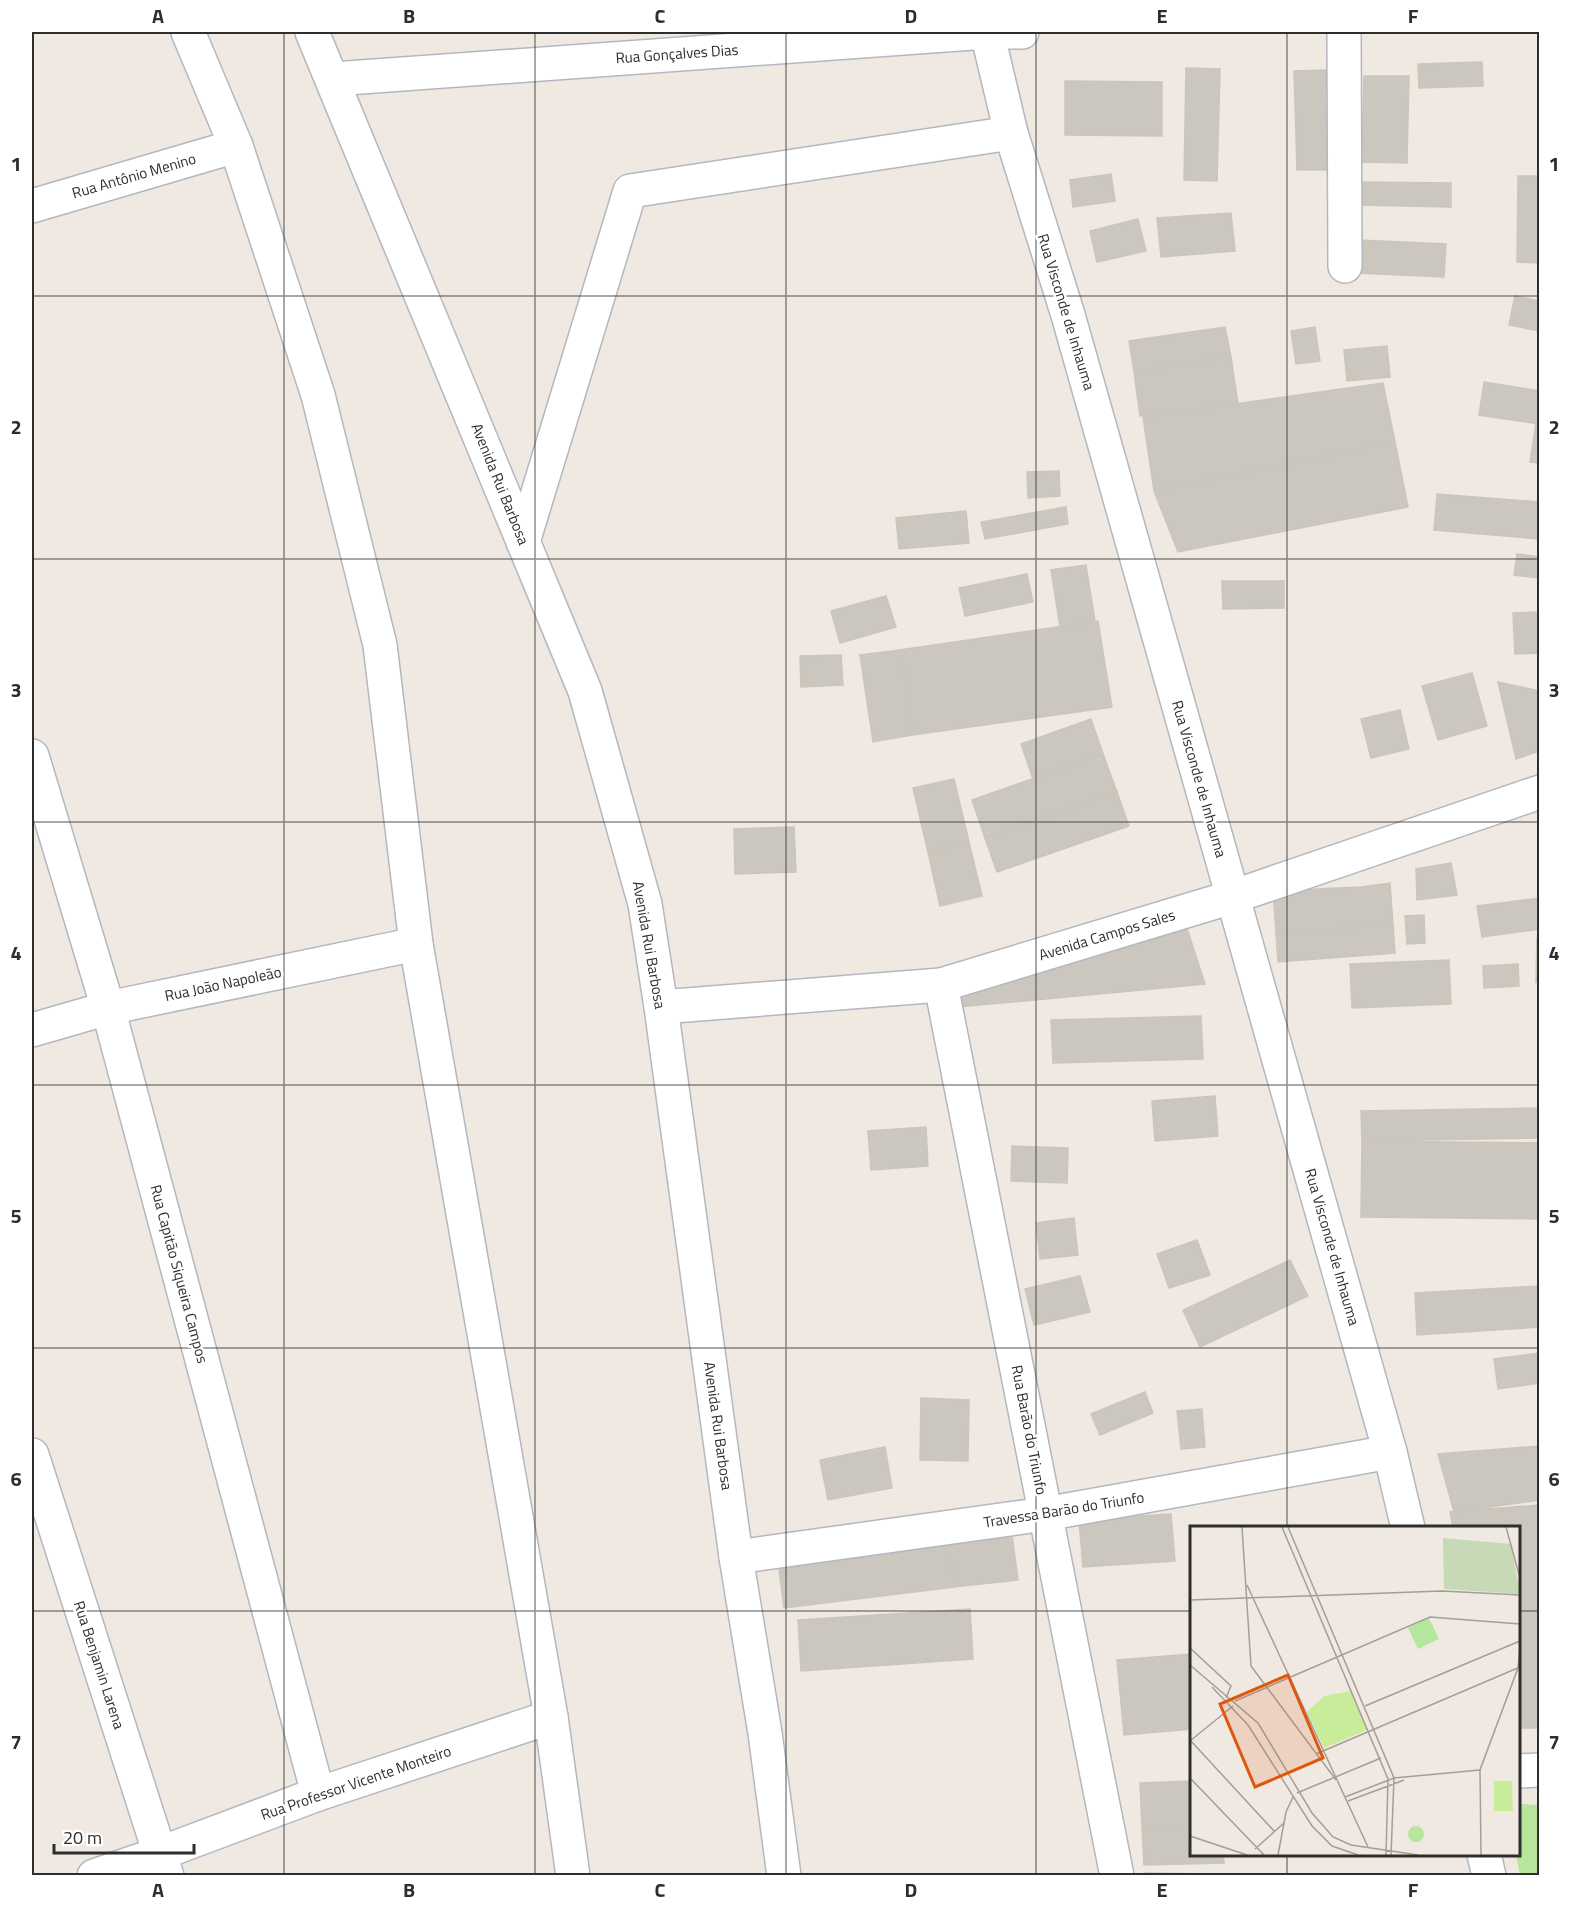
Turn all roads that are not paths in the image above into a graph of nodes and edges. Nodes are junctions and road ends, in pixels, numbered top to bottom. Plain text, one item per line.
1 (188, 32) edge
2 (312, 32) edge
3 (987, 32) edge
4 (1022, 32) edge
5 (1344, 32) edge
6 (333, 79) junction
7 (1011, 133) junction
8 (236, 146) junction
9 (32, 206) edge
10 (1346, 266) dead end
11 (524, 542) junction
12 (32, 756) edge
13 (1539, 792) edge
14 (1232, 897) junction
15 (416, 944) junction
16 (941, 985) junction
17 (661, 1007) junction
18 (108, 1008) junction
19 (32, 1030) edge
20 (1390, 1452) junction
21 (32, 1455) edge
22 (1046, 1514) junction
23 (1407, 1526) edge
24 (43, 1534) edge
25 (736, 1557) junction
26 (550, 1717) junction
27 (1539, 1770) edge
28 (1520, 1771) edge
29 (318, 1794) junction
30 (1484, 1856) edge
31 (164, 1864) edge
32 (94, 1875) edge
33 (573, 1875) edge
34 (784, 1875) edge
35 (1117, 1875) edge
36 (1489, 1875) edge

1 - 8 street
2 - 6 street, Avenida Rui Barbosa
3 - 4 street, Rua Gonçalves Dias
3 - 6 street, Rua Gonçalves Dias
3 - 7 street, Rua Visconde de Inhauma
5 - 10 street
6 - 11 street, Avenida Rui Barbosa
7 - 11 street
7 - 14 street, Rua Visconde de Inhauma
8 - 9 street, Rua Antônio Menino
8 - 15 street
11 - 17 street, Avenida Rui Barbosa
12 - 18 street, Rua Capitão Siqueira Campos
13 - 14 street, Avenida Campos Sales
14 - 16 street, Avenida Campos Sales
14 - 20 street, Rua Visconde de Inhauma
15 - 18 street, Rua João Napoleão
15 - 26 street
16 - 17 street, Avenida Campos Sales
16 - 22 street, Rua Barão do Triunfo
17 - 25 street, Avenida Rui Barbosa
18 - 19 street, Rua João Napoleão
18 - 29 street, Rua Capitão Siqueira Campos
20 - 22 street, Travessa Barão do Triunfo
20 - 23 street, Rua Visconde de Inhauma
21 - 24 street, Rua Benjamin Larena
22 - 25 street, Travessa Barão do Triunfo
22 - 35 street, Rua Barão do Triunfo
24 - 31 street, Rua Benjamin Larena
25 - 34 street, Avenida Rui Barbosa
26 - 29 street, Rua Professor Vicente Monteiro
26 - 33 street
27 - 28 street
29 - 31 street, Rua Professor Vicente Monteiro
30 - 36 street
31 - 32 street, Rua Professor Vicente Monteiro

